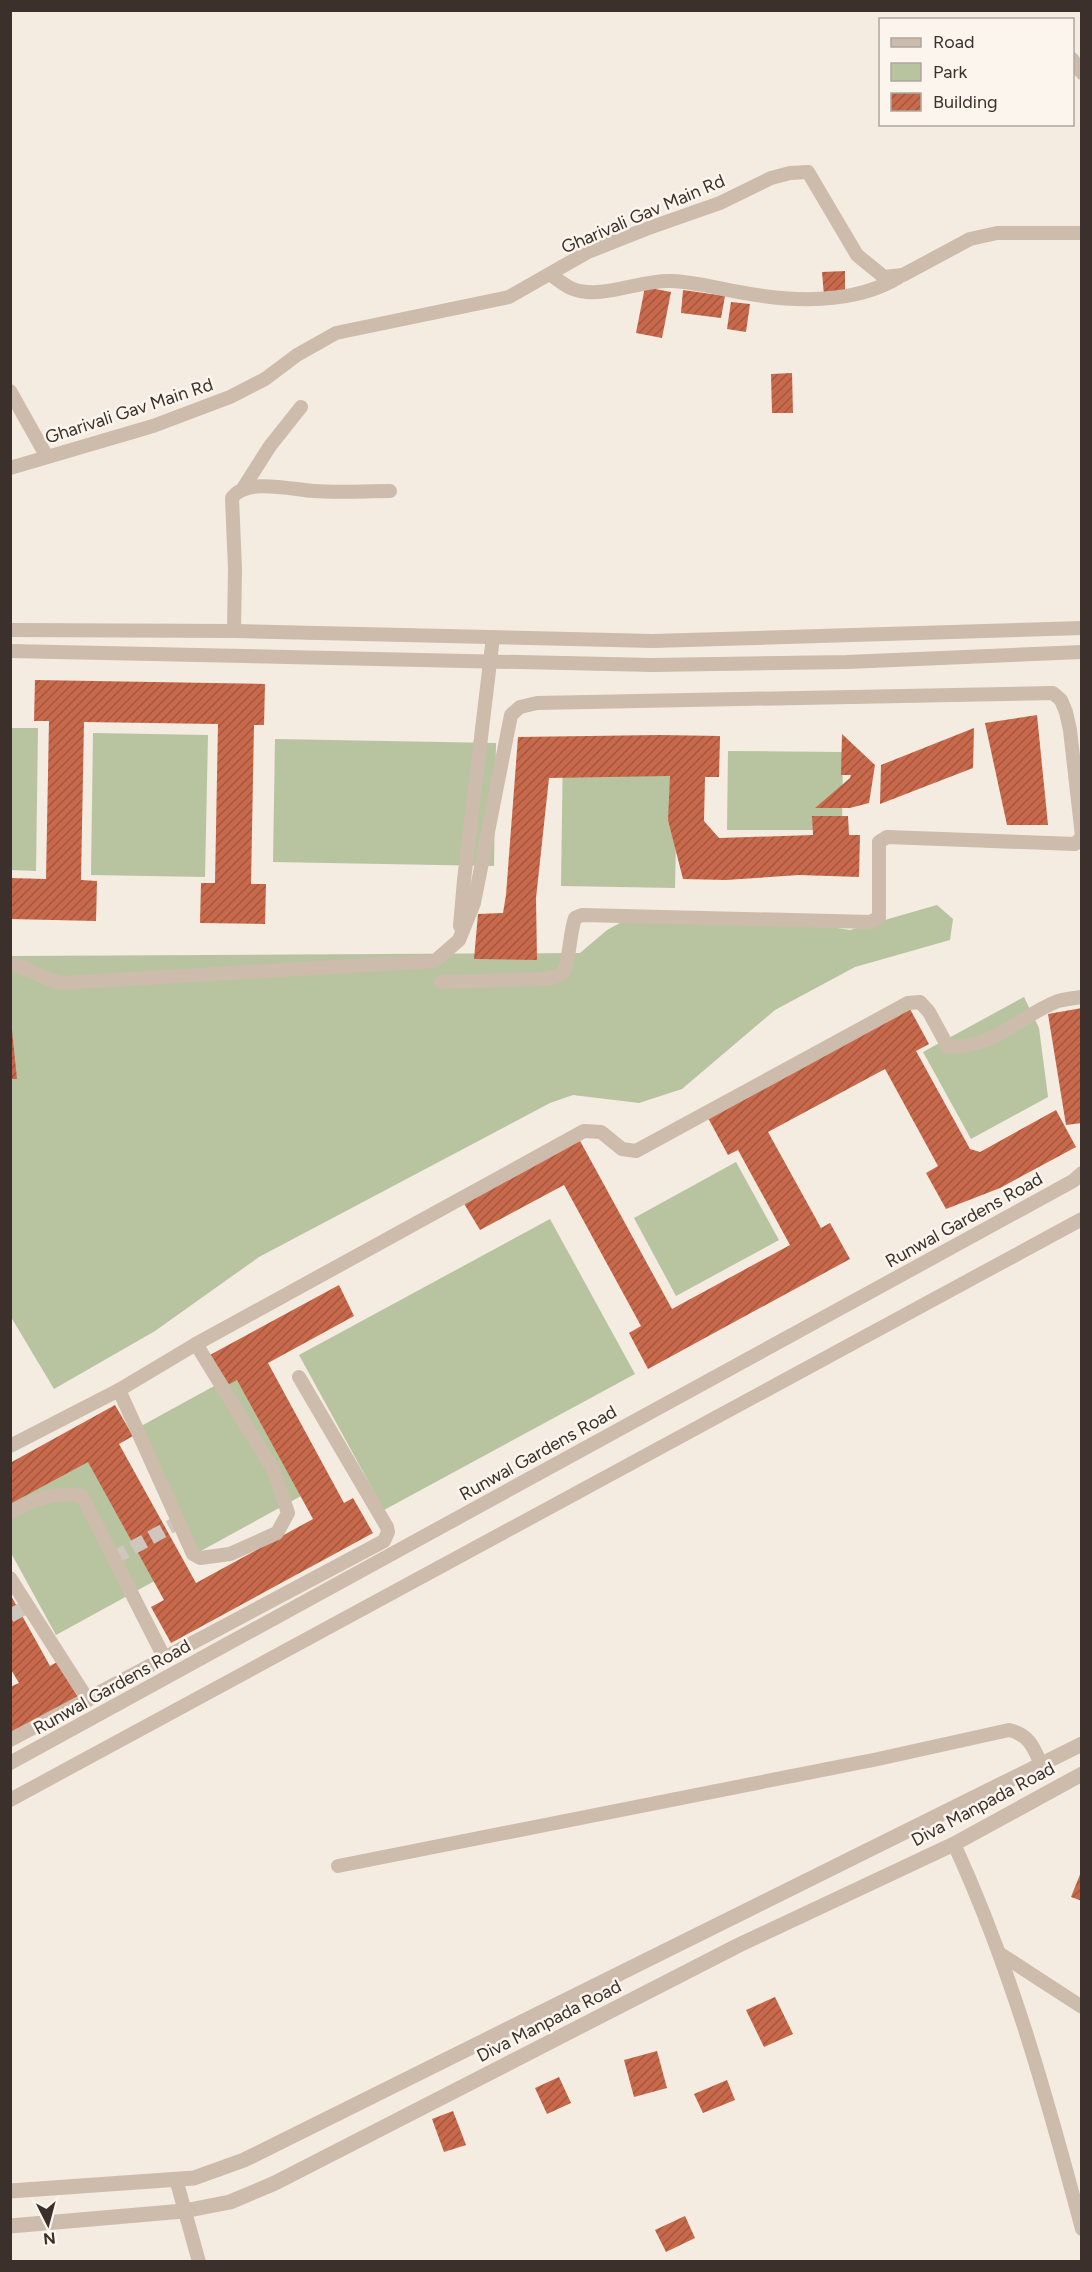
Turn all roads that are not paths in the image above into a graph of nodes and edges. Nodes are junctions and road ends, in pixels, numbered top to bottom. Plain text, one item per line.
1 (1082, 233) edge
2 (550, 274) junction
3 (903, 275) junction
4 (10, 391) edge
5 (301, 407) dead end
6 (47, 457) junction
7 (10, 468) edge
8 (242, 490) junction
9 (390, 491) dead end
10 (1082, 628) edge
11 (10, 630) edge
12 (234, 631) junction
13 (493, 637) junction
14 (10, 651) edge
15 (1082, 652) edge
16 (491, 660) junction
17 (1082, 836) edge
18 (459, 940) junction
19 (10, 964) edge
20 (441, 982) dead end
21 (1082, 997) edge
22 (1082, 1173) edge
23 (1082, 1219) edge
24 (196, 1344) junction
25 (299, 1377) dead end
26 (119, 1390) junction
27 (10, 1446) edge
28 (10, 1513) edge
29 (10, 1578) edge
30 (165, 1659) junction
31 (88, 1700) junction
32 (10, 1740) edge
33 (1082, 1744) edge
34 (10, 1763) edge
35 (1041, 1764) junction
36 (1082, 1774) edge
37 (10, 1800) edge
38 (954, 1844) junction
39 (338, 1866) dead end
40 (999, 1953) junction
41 (1082, 2007) edge
42 (176, 2179) junction
43 (10, 2191) edge
44 (184, 2211) junction
45 (10, 2226) edge
46 (1082, 2229) edge
47 (199, 2262) edge

1 - 3 street
2 - 3 street
2 - 3 street, Gharivali Gav Main Rd
2 - 6 street, Gharivali Gav Main Rd
4 - 6 street
5 - 8 street
6 - 7 street, Gharivali Gav Main Rd
8 - 9 street
8 - 12 street
10 - 13 street
11 - 12 street
12 - 13 street
13 - 16 street
14 - 16 street
15 - 16 street
16 - 18 street
17 - 18 street
17 - 20 street
18 - 19 street
21 - 24 street
22 - 34 street, Runwal Gardens Road
23 - 37 street
24 - 26 street
24 - 26 street
25 - 30 street
26 - 27 street
28 - 30 street
29 - 31 street
30 - 31 street
31 - 32 street
33 - 35 street
35 - 39 street
35 - 42 street
36 - 38 street, Diva Manpada Road
38 - 40 street
38 - 44 street, Diva Manpada Road
40 - 41 street
40 - 46 street
42 - 43 street
42 - 44 street
44 - 45 street, Diva Manpada Road
44 - 47 street

